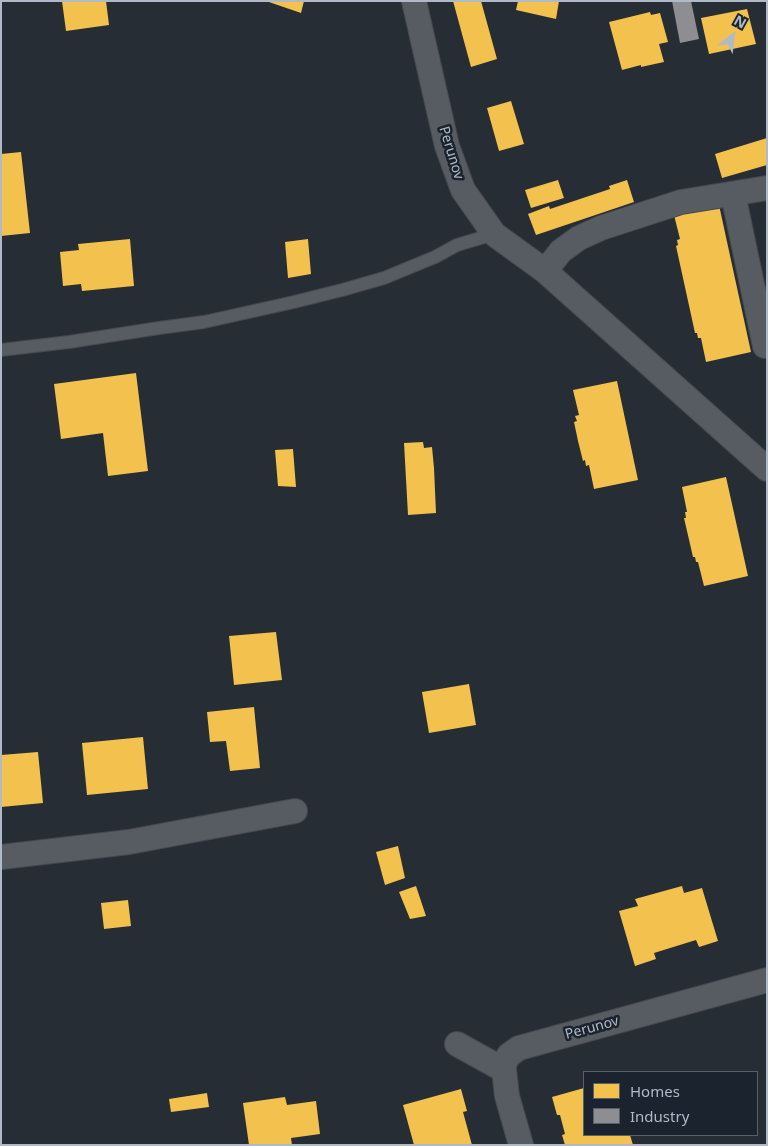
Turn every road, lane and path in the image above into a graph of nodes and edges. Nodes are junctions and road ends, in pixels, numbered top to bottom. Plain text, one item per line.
1 (414, 1) edge
2 (767, 188) edge
3 (733, 194) junction
4 (494, 234) junction
5 (545, 271) junction
6 (765, 346) dead end
7 (1, 350) edge
8 (767, 469) edge
9 (295, 810) dead end
10 (1, 857) edge
11 (767, 980) edge
12 (458, 1044) dead end
13 (504, 1070) junction
14 (521, 1145) edge

1 - 4 street, Perunov
2 - 3 street
3 - 5 street
3 - 6 street
4 - 5 street, Perunov
4 - 7 lane
5 - 8 street, Perunov
9 - 10 street
11 - 13 street, Perunov
12 - 13 street
13 - 14 street

